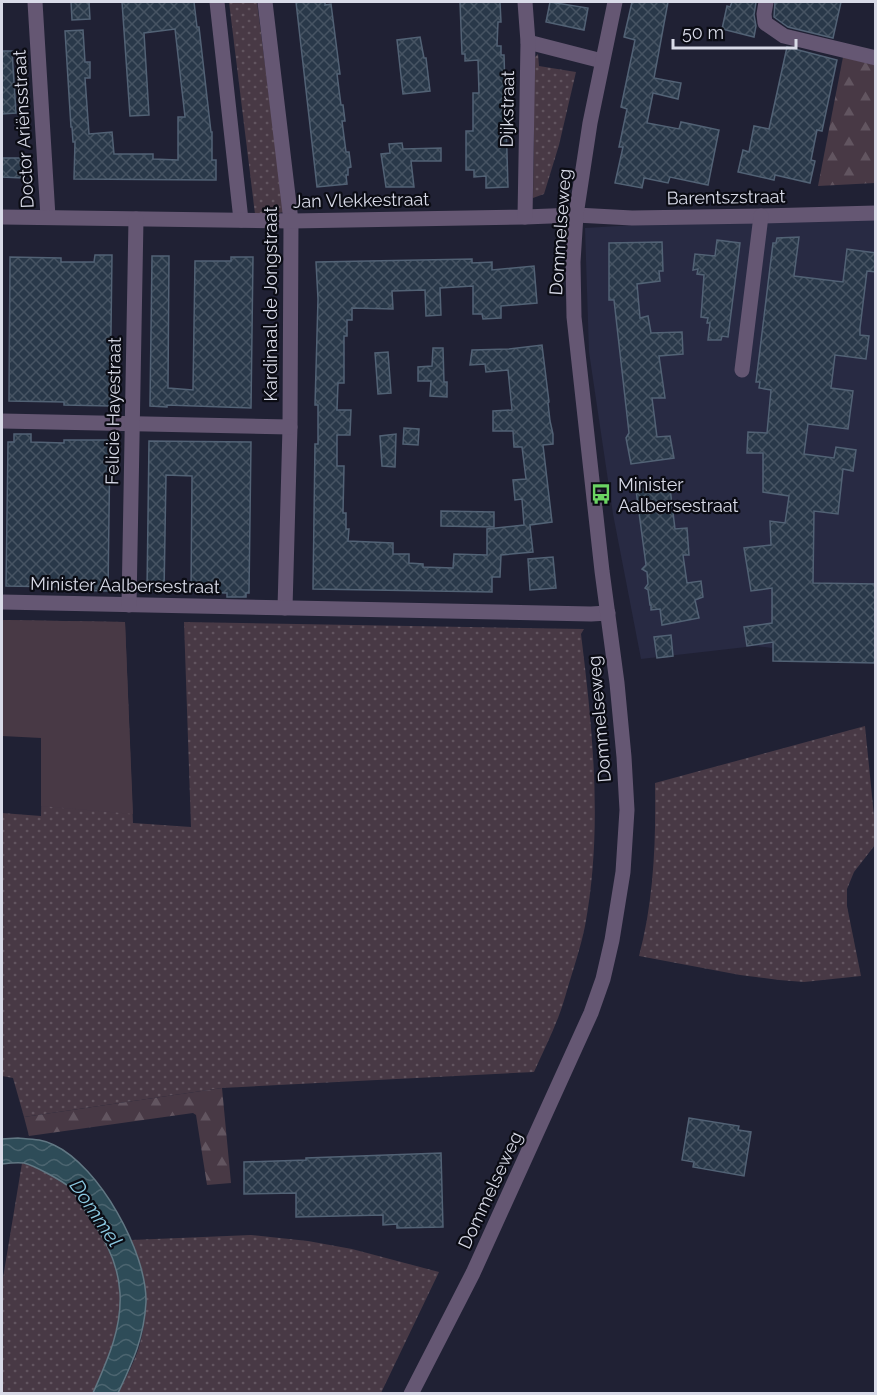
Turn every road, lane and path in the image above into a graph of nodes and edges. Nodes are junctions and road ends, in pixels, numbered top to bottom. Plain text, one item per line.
1 (35, 2) edge
2 (217, 2) edge
3 (265, 2) edge
4 (525, 2) edge
5 (615, 2) edge
6 (766, 2) edge
7 (528, 42) junction
8 (876, 57) edge
9 (602, 61) junction
10 (876, 213) edge
11 (576, 215) junction
12 (761, 216) junction
13 (2, 217) edge
14 (525, 217) junction
15 (48, 218) junction
16 (136, 219) junction
17 (241, 220) junction
18 (291, 221) junction
19 (742, 370) dead end
20 (2, 421) edge
21 (132, 423) junction
22 (290, 427) junction
23 (2, 602) edge
24 (129, 605) junction
25 (285, 608) junction
26 (608, 613) junction
27 (411, 1394) edge

1 - 15 street, Doctor Ariënsstraat
2 - 17 street, Kardinaal de Jongstraat
3 - 18 street, Kardinaal de Jongstraat
4 - 7 street, Dijkstraat
5 - 9 street, Dommelseweg
6 - 8 street
7 - 9 street
7 - 14 street, Dijkstraat
9 - 11 street, Dommelseweg
10 - 12 street, Barentszstraat
11 - 12 street, Barentszstraat
11 - 14 street, Jan Vlekkestraat
11 - 26 street, Dommelseweg
12 - 19 street
13 - 15 street, Jan Vlekkestraat
14 - 18 street, Jan Vlekkestraat
15 - 16 street, Jan Vlekkestraat
16 - 17 street, Jan Vlekkestraat
16 - 21 street, Felicie Hayestraat
17 - 18 street, Jan Vlekkestraat
18 - 22 street, Kardinaal de Jongstraat
20 - 21 street
21 - 22 street
21 - 24 street, Felicie Hayestraat
22 - 25 street, Kardinaal de Jongstraat
23 - 24 street, Minister Aalbersestraat
24 - 25 street, Minister Aalbersestraat
25 - 26 street, Minister Aalbersestraat
26 - 27 street, Dommelseweg

